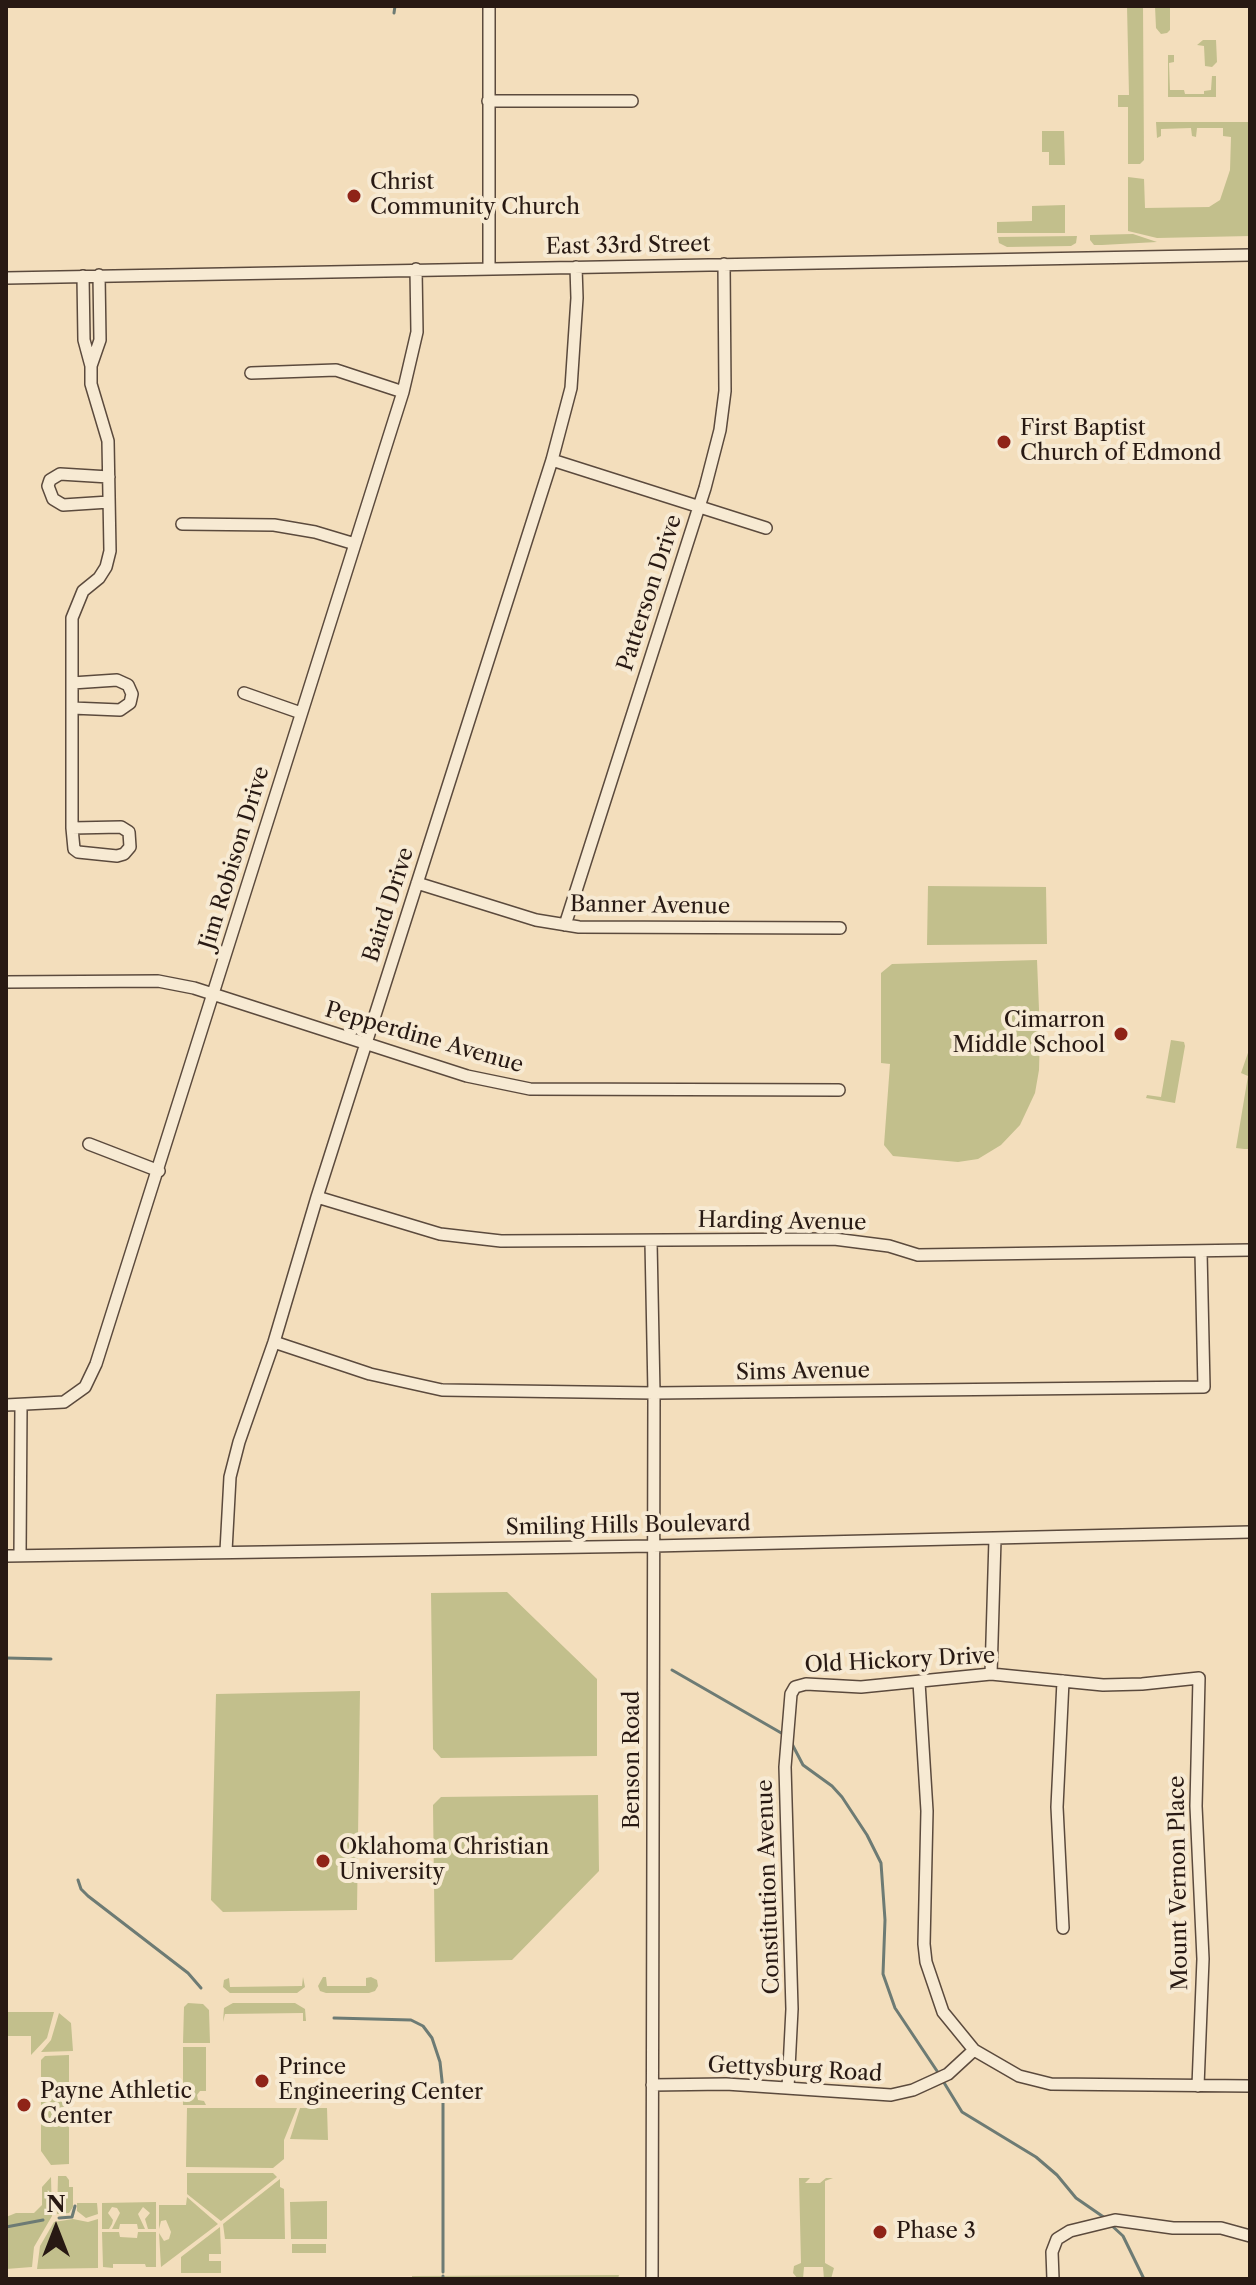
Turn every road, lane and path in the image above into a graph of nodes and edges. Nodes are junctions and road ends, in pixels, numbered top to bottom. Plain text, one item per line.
1 (489, 6) edge
2 (488, 101) junction
3 (632, 101) dead end
4 (1250, 255) edge
5 (724, 264) junction
6 (576, 267) junction
7 (489, 268) junction
8 (416, 269) junction
9 (99, 275) junction
10 (83, 276) junction
11 (6, 278) edge
12 (84, 333) junction
13 (100, 333) junction
14 (91, 366) junction
15 (251, 373) dead end
16 (403, 392) junction
17 (552, 460) junction
18 (109, 477) junction
19 (109, 502) junction
20 (698, 507) junction
21 (182, 524) dead end
22 (766, 528) dead end
23 (355, 544) junction
24 (72, 683) junction
25 (244, 693) dead end
26 (72, 708) junction
27 (301, 713) junction
28 (72, 828) junction
29 (417, 883) junction
30 (565, 925) junction
31 (840, 928) dead end
32 (6, 982) edge
33 (213, 995) junction
34 (366, 1044) junction
35 (839, 1090) dead end
36 (89, 1144) dead end
37 (159, 1171) junction
38 (317, 1197) junction
39 (651, 1242) junction
40 (1250, 1250) edge
41 (1201, 1252) junction
42 (274, 1342) junction
43 (654, 1393) junction
44 (6, 1405) edge
45 (21, 1406) junction
46 (1250, 1532) edge
47 (995, 1539) junction
48 (653, 1546) junction
49 (226, 1551) junction
50 (20, 1555) junction
51 (6, 1556) edge
52 (991, 1674) junction
53 (1199, 1678) joint
54 (1063, 1681) junction
55 (919, 1682) junction
56 (795, 1687) joint
57 (1063, 1928) dead end
58 (974, 2050) junction
59 (652, 2085) junction
60 (1198, 2086) junction
61 (1250, 2086) edge
62 (788, 2088) junction
63 (1250, 2236) edge
64 (652, 2279) edge
65 (1053, 2279) edge

1 - 2 street
2 - 3 street
2 - 7 street
4 - 5 street, East 33rd Street
5 - 6 street, East 33rd Street
5 - 20 street, Patterson Drive
6 - 7 street, East 33rd Street
6 - 17 street, Baird Drive
7 - 8 street, East 33rd Street
8 - 9 street, East 33rd Street
8 - 16 street, Jim Robison Drive
9 - 10 street, East 33rd Street
9 - 13 street
10 - 11 street, East 33rd Street
10 - 12 street
12 - 13 street
12 - 14 street
13 - 14 street
14 - 18 street
15 - 16 street
16 - 23 street, Jim Robison Drive
17 - 20 street
17 - 29 street, Baird Drive
18 - 19 street
18 - 19 street
19 - 24 street
20 - 22 street
20 - 30 street, Patterson Drive
21 - 23 street
23 - 27 street, Jim Robison Drive
24 - 26 street
24 - 26 street
25 - 27 street
26 - 28 street
27 - 33 street, Jim Robison Drive
28 - 28 street
29 - 30 street, Banner Avenue
29 - 34 street, Baird Drive
30 - 31 street, Banner Avenue
32 - 33 street, Pepperdine Avenue
33 - 34 street, Pepperdine Avenue
33 - 37 street, Jim Robison Drive
34 - 35 street, Pepperdine Avenue
34 - 38 street, Baird Drive
36 - 37 street
37 - 45 street, Jim Robison Drive
38 - 39 street, Harding Avenue
38 - 42 street, Baird Drive
39 - 41 street, Harding Avenue
39 - 43 street, Benson Road
40 - 41 street, Harding Avenue
41 - 43 street, Sims Avenue
42 - 43 street, Sims Avenue
42 - 49 street, Baird Drive
43 - 48 street, Benson Road
44 - 45 street, Jim Robison Drive
45 - 50 street
46 - 47 street, Smiling Hills Boulevard
47 - 48 street, Smiling Hills Boulevard
47 - 52 street
48 - 49 street, Smiling Hills Boulevard
48 - 59 street, Benson Road
49 - 50 street, Smiling Hills Boulevard
50 - 51 street, Smiling Hills Boulevard
52 - 54 street, Old Hickory Drive
52 - 55 street, Old Hickory Drive
53 - 54 street, Old Hickory Drive
53 - 60 street, Mount Vernon Place
54 - 57 street
55 - 56 street, Old Hickory Drive
55 - 58 street
56 - 62 street, Constitution Avenue
58 - 60 street
58 - 62 street, Gettysburg Road
59 - 62 street, Gettysburg Road
59 - 64 street, Benson Road
60 - 61 street
63 - 65 street

